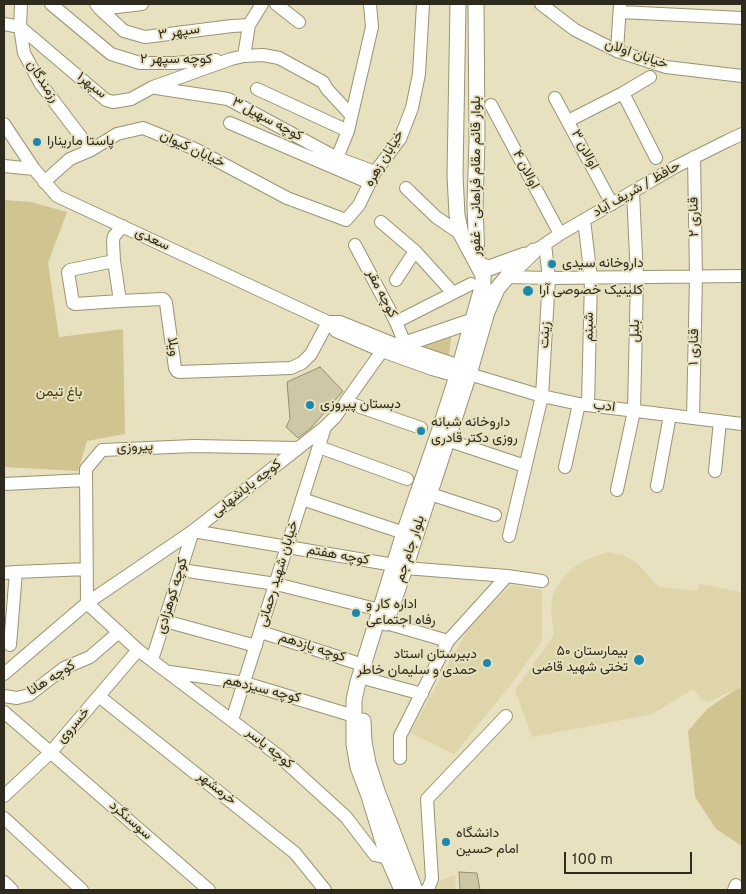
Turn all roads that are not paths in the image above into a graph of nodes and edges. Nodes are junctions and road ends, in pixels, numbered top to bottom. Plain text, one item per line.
1 (21, 4) edge
2 (50, 4) edge
3 (142, 4) edge
4 (262, 4) edge
5 (276, 4) edge
6 (370, 4) edge
7 (423, 4) edge
8 (458, 4) edge
9 (476, 4) edge
10 (541, 4) edge
11 (98, 6) edge
12 (620, 8) edge
13 (742, 18) edge
14 (299, 22) dead end
15 (4, 24) edge
16 (249, 25) junction
17 (20, 27) junction
18 (617, 51) junction
19 (244, 56) junction
20 (231, 59) junction
21 (742, 76) edge
22 (650, 77) dead end
23 (153, 87) junction
24 (257, 89) dead end
25 (623, 93) junction
26 (554, 98) dead end
27 (491, 105) dead end
28 (352, 115) junction
29 (568, 121) junction
30 (230, 123) dead end
31 (4, 124) edge
32 (348, 131) junction
33 (742, 134) edge
34 (91, 150) junction
35 (694, 157) junction
36 (337, 158) junction
37 (656, 158) dead end
38 (4, 166) edge
39 (34, 169) junction
40 (372, 178) junction
41 (44, 182) junction
42 (406, 188) dead end
43 (633, 192) junction
44 (612, 204) junction
45 (346, 220) joint
46 (584, 220) junction
47 (381, 222) dead end
48 (123, 226) junction
49 (461, 234) junction
50 (560, 234) junction
51 (355, 245) dead end
52 (540, 248) junction
53 (415, 251) junction
54 (114, 262) junction
55 (477, 264) junction
56 (742, 276) edge
57 (507, 277) junction
58 (637, 277) junction
59 (696, 277) junction
60 (549, 278) junction
61 (591, 278) junction
62 (396, 280) dead end
63 (471, 284) dead end
64 (453, 293) junction
65 (120, 301) junction
66 (472, 321) junction
67 (328, 322) junction
68 (396, 322) junction
69 (366, 344) junction
70 (401, 344) junction
71 (382, 351) junction
72 (366, 372) junction
73 (462, 372) junction
74 (542, 396) junction
75 (346, 402) junction
76 (584, 404) junction
77 (634, 411) junction
78 (670, 416) junction
79 (693, 418) junction
80 (720, 421) junction
81 (742, 424) edge
82 (325, 427) junction
83 (421, 428) dead end
84 (447, 440) junction
85 (319, 447) junction
86 (298, 448) junction
87 (525, 466) junction
88 (565, 466) dead end
89 (716, 471) dead end
90 (407, 479) dead end
91 (86, 480) junction
92 (4, 484) edge
93 (657, 486) dead end
94 (617, 490) dead end
95 (430, 494) junction
96 (302, 499) junction
97 (494, 515) dead end
98 (193, 531) junction
99 (404, 533) junction
100 (509, 536) dead end
101 (287, 547) junction
102 (400, 567) junction
103 (87, 569) junction
104 (181, 570) junction
105 (10, 572) edge
106 (507, 576) junction
107 (542, 582) dead end
108 (276, 584) junction
109 (87, 603) junction
110 (383, 616) junction
111 (165, 621) junction
112 (119, 632) junction
113 (261, 632) junction
114 (448, 641) junction
115 (10, 645) dead end
116 (256, 646) junction
117 (138, 650) junction
118 (152, 660) junction
119 (167, 672) junction
120 (365, 672) junction
121 (4, 674) edge
122 (245, 683) junction
123 (422, 694) junction
124 (4, 696) edge
125 (100, 697) junction
126 (4, 712) edge
127 (354, 716) junction
128 (506, 716) dead end
129 (232, 720) junction
130 (51, 752) junction
131 (400, 758) dead end
132 (4, 796) edge
133 (4, 818) edge
134 (388, 858) junction
135 (4, 882) edge
136 (12, 890) edge
137 (82, 890) edge
138 (209, 890) edge
139 (324, 890) edge
140 (402, 890) edge
141 (415, 890) edge
142 (426, 890) edge

1 - 17 street, رزمندگان
2 - 20 street, کوچه سپهر ۲
3 - 11 street
4 - 16 street
5 - 14 street
6 - 28 street
7 - 40 street, خیابان زهره
8 - 49 main road, بلوار قائم مقام فراهانی - غفور
9 - 55 main road, بلوار قائم مقام فراهانی - غفور
10 - 18 street, خیابان اولان
11 - 16 street, سپهر ۳
12 - 13 street
12 - 18 street
15 - 17 street
16 - 19 street
17 - 23 street, سپهر۱
17 - 34 street, رزمندگان
18 - 21 street, خیابان اولان
19 - 20 street
19 - 28 street
20 - 23 street, سپهر۱
22 - 25 street
23 - 36 street, کوچه سهیل ۳
24 - 32 street
25 - 29 street
25 - 37 street
26 - 29 street, اوالان ۳
27 - 50 street, اوالان ۴
28 - 32 street
29 - 44 street, اوالان ۳
30 - 40 street, کوچه سهیل ۳
31 - 39 street, سعدی
32 - 36 street
33 - 35 street, حافظ / شریف آباد
34 - 41 street, خیابان کیوان
34 - 45 street, خیابان کیوان
35 - 43 street, حافظ / شریف آباد
35 - 59 street, قناری ۲
36 - 40 street, کوچه سهیل ۳
38 - 39 street
39 - 41 street, سعدی
40 - 45 street, خیابان زهره
41 - 48 street, سعدی
42 - 49 street
43 - 44 street, حافظ / شریف آباد
43 - 58 street, بلبل
44 - 46 street, حافظ / شریف آباد
46 - 50 street, حافظ / شریف آباد
46 - 61 street, شبنم
47 - 53 street
48 - 54 street
48 - 67 street, سعدی
49 - 55 main road, بلوار قائم مقام فراهانی - غفور
50 - 52 street, حافظ / شریف آباد
51 - 68 street, کوچه مقر
52 - 55 main road
52 - 57 main road, بلوار جام جم
52 - 60 street, زینت
53 - 62 street
53 - 64 street
54 - 65 street
54 - 65 street
55 - 66 main road, بلوار جام جم
56 - 59 street
57 - 60 street
57 - 73 main road, بلوار جام جم
58 - 59 street
58 - 61 street
58 - 77 street, بلبل
59 - 79 street, قناری ۱
60 - 61 street
60 - 74 street, زینت
61 - 76 street, شبنم
63 - 64 street
64 - 68 street
65 - 67 street, ویلا
66 - 70 main road
66 - 73 main road, بلوار جام جم
67 - 69 street, سعدی
67 - 70 street, سعدی
68 - 70 street, کوچه مقر
69 - 71 street, سعدی
69 - 72 street
70 - 73 street, سعدی
71 - 72 street, کوچه باباشهابی
71 - 73 street, سعدی
72 - 75 street, کوچه باباشهابی
73 - 74 street, ادب
73 - 84 main road, بلوار جام جم
73 - 99 main road, بلوار جام جم
74 - 76 street, ادب
74 - 87 street, زینت
75 - 82 street, کوچه باباشهابی
75 - 83 street
76 - 77 street, ادب
76 - 88 street, شبنم
77 - 78 street, ادب
77 - 94 street, بلبل
78 - 79 street, ادب
78 - 93 street
79 - 80 street, ادب
80 - 81 street, ادب
80 - 89 street
82 - 85 street, خیابان شهید رحمانی
82 - 86 street, کوچه باباشهابی
84 - 87 street
84 - 95 main road, بلوار جام جم
85 - 90 street
85 - 96 street, خیابان شهید رحمانی
86 - 91 street, پیروزی
86 - 98 street, کوچه باباشهابی
87 - 100 street, زینت
91 - 92 street
91 - 103 street, پیروزی
95 - 97 street
95 - 102 main road, بلوار جام جم
96 - 99 street
96 - 101 street, خیابان شهید رحمانی
98 - 101 street, کوچه هفتم
98 - 104 street, کوچه کوهزادی
98 - 109 street, کوچه باباشهابی
99 - 102 main road, بلوار جام جم
101 - 102 street, کوچه هفتم
101 - 108 street, خیابان شهید رحمانی
102 - 106 street, کوچه هفتم
102 - 110 main road, بلوار جام جم
103 - 105 street
103 - 109 street, پیروزی
104 - 108 street
104 - 111 street, کوچه کوهزادی
105 - 115 street
106 - 107 street, کوچه هفتم
106 - 114 street
108 - 110 street
108 - 113 street, خیابان شهید رحمانی
109 - 112 street, کوچه یاسر
109 - 121 street, کوچه باباشهابی
110 - 114 street
110 - 120 main road, بلوار جام جم
111 - 116 street
111 - 118 street, کوچه کوهزادی
112 - 117 street, کوچه یاسر
112 - 124 street, کوچه هانا
113 - 116 street, خیابان شهید رحمانی
113 - 120 street, کوچه یازدهم
114 - 123 street
116 - 122 street, خیابان شهید رحمانی
117 - 118 street, کوچه یاسر
117 - 125 street, خسروی
118 - 119 street, کوچه یاسر
119 - 122 street, کوچه سیزدهم
119 - 129 street, کوچه یاسر
120 - 123 street, کوچه یازدهم
120 - 127 main road, بلوار جام جم
120 - 141 main road, بلوار جام جم
122 - 127 street, کوچه سیزدهم
122 - 129 street, خیابان شهید رحمانی
123 - 131 street
125 - 130 street, خسروی
125 - 139 street, خرمشهر
126 - 130 street, سوسنگرد
127 - 134 main road, بلوار جام جم
128 - 142 street
129 - 134 street, کوچه یاسر
130 - 132 street, خسروی
130 - 138 street, سوسنگرد
133 - 137 street
134 - 140 main road, بلوار جام جم
135 - 136 street

